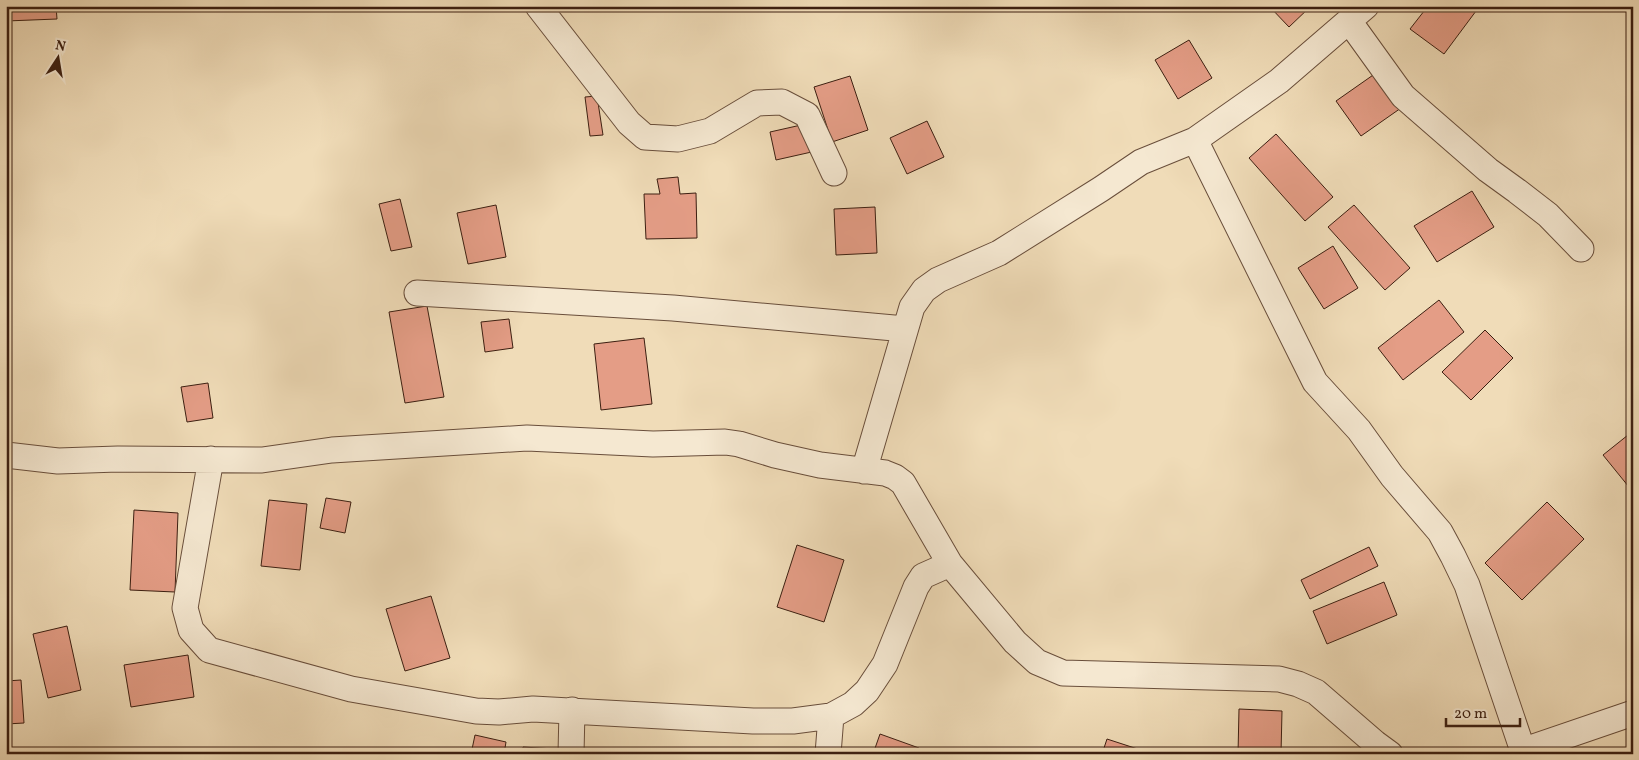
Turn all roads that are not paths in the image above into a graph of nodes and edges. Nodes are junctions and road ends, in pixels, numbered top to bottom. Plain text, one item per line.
1 (538, 6) edge
2 (1359, 11) edge
3 (1195, 140) junction
4 (834, 173) dead end
5 (1581, 249) dead end
6 (417, 293) dead end
7 (904, 329) junction
8 (6, 455) edge
9 (211, 459) junction
10 (864, 471) junction
11 (950, 564) junction
12 (572, 710) junction
13 (1633, 713) edge
14 (831, 716) junction
15 (1522, 753) edge
16 (571, 754) edge
17 (828, 754) edge
18 (1390, 754) edge

1 - 4 street
2 - 3 street
2 - 5 street
3 - 7 street
3 - 15 street
6 - 7 street
7 - 10 street
8 - 9 street
9 - 10 street
9 - 12 street
10 - 11 street
11 - 14 street
11 - 18 street
12 - 14 street
12 - 16 street
13 - 15 street
14 - 17 street

